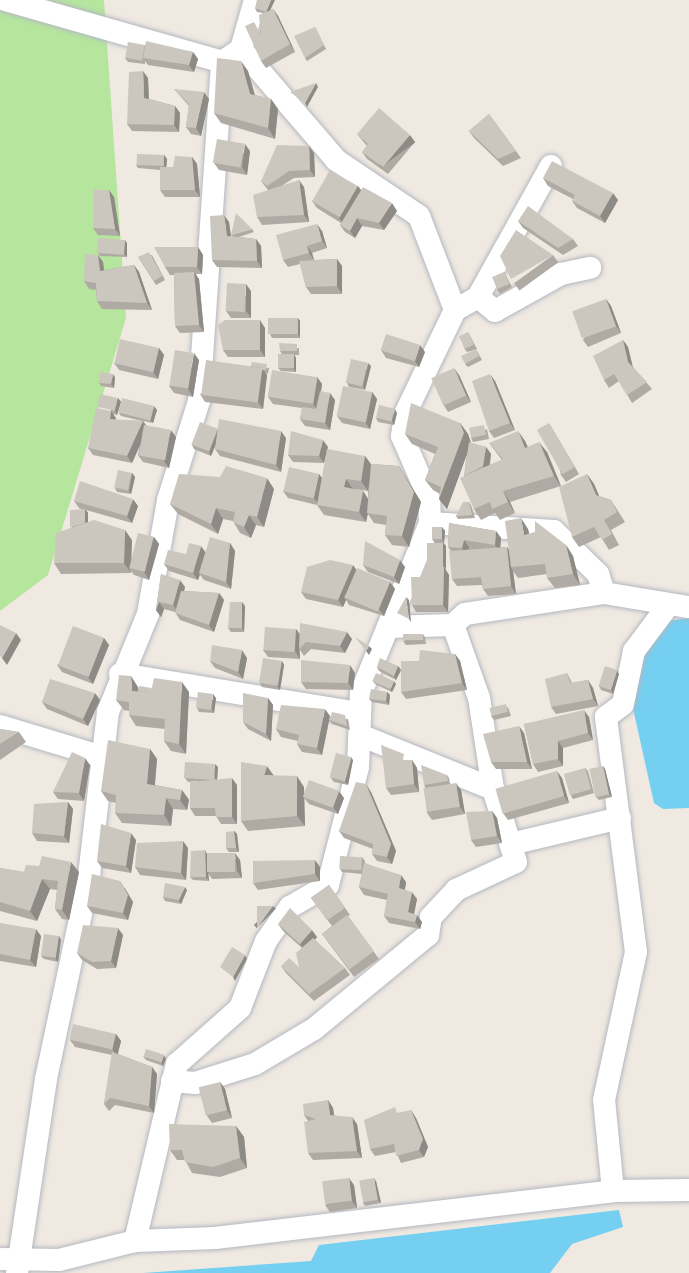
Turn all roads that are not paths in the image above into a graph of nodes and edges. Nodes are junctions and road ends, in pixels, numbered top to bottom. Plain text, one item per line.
1 (5, 0) edge
2 (255, 0) edge
3 (241, 49) junction
4 (222, 62) junction
5 (551, 166) edge
6 (590, 268) dead end
7 (478, 297) junction
8 (455, 310) junction
9 (430, 523) junction
10 (604, 593) junction
11 (678, 607) edge
12 (453, 625) junction
13 (388, 627) junction
14 (120, 674) junction
15 (359, 724) junction
16 (0, 726) edge
17 (106, 758) junction
18 (493, 789) junction
19 (620, 818) junction
20 (511, 844) junction
21 (172, 1081) junction
22 (689, 1190) edge
23 (613, 1191) junction
24 (135, 1241) junction
25 (12, 1264) edge

1 - 4 street
2 - 3 street
3 - 4 street
3 - 8 street
4 - 14 street
5 - 7 street
6 - 7 street
7 - 8 street
8 - 9 street
9 - 10 street
9 - 13 street
10 - 11 street
10 - 12 street
11 - 19 street
12 - 13 street
12 - 18 street
13 - 15 street
14 - 15 street
14 - 17 street
15 - 18 street
15 - 21 street
16 - 17 street
17 - 25 street
18 - 20 street
19 - 20 street
19 - 23 street
20 - 21 street
21 - 24 street
22 - 23 street
23 - 24 street
24 - 25 street

